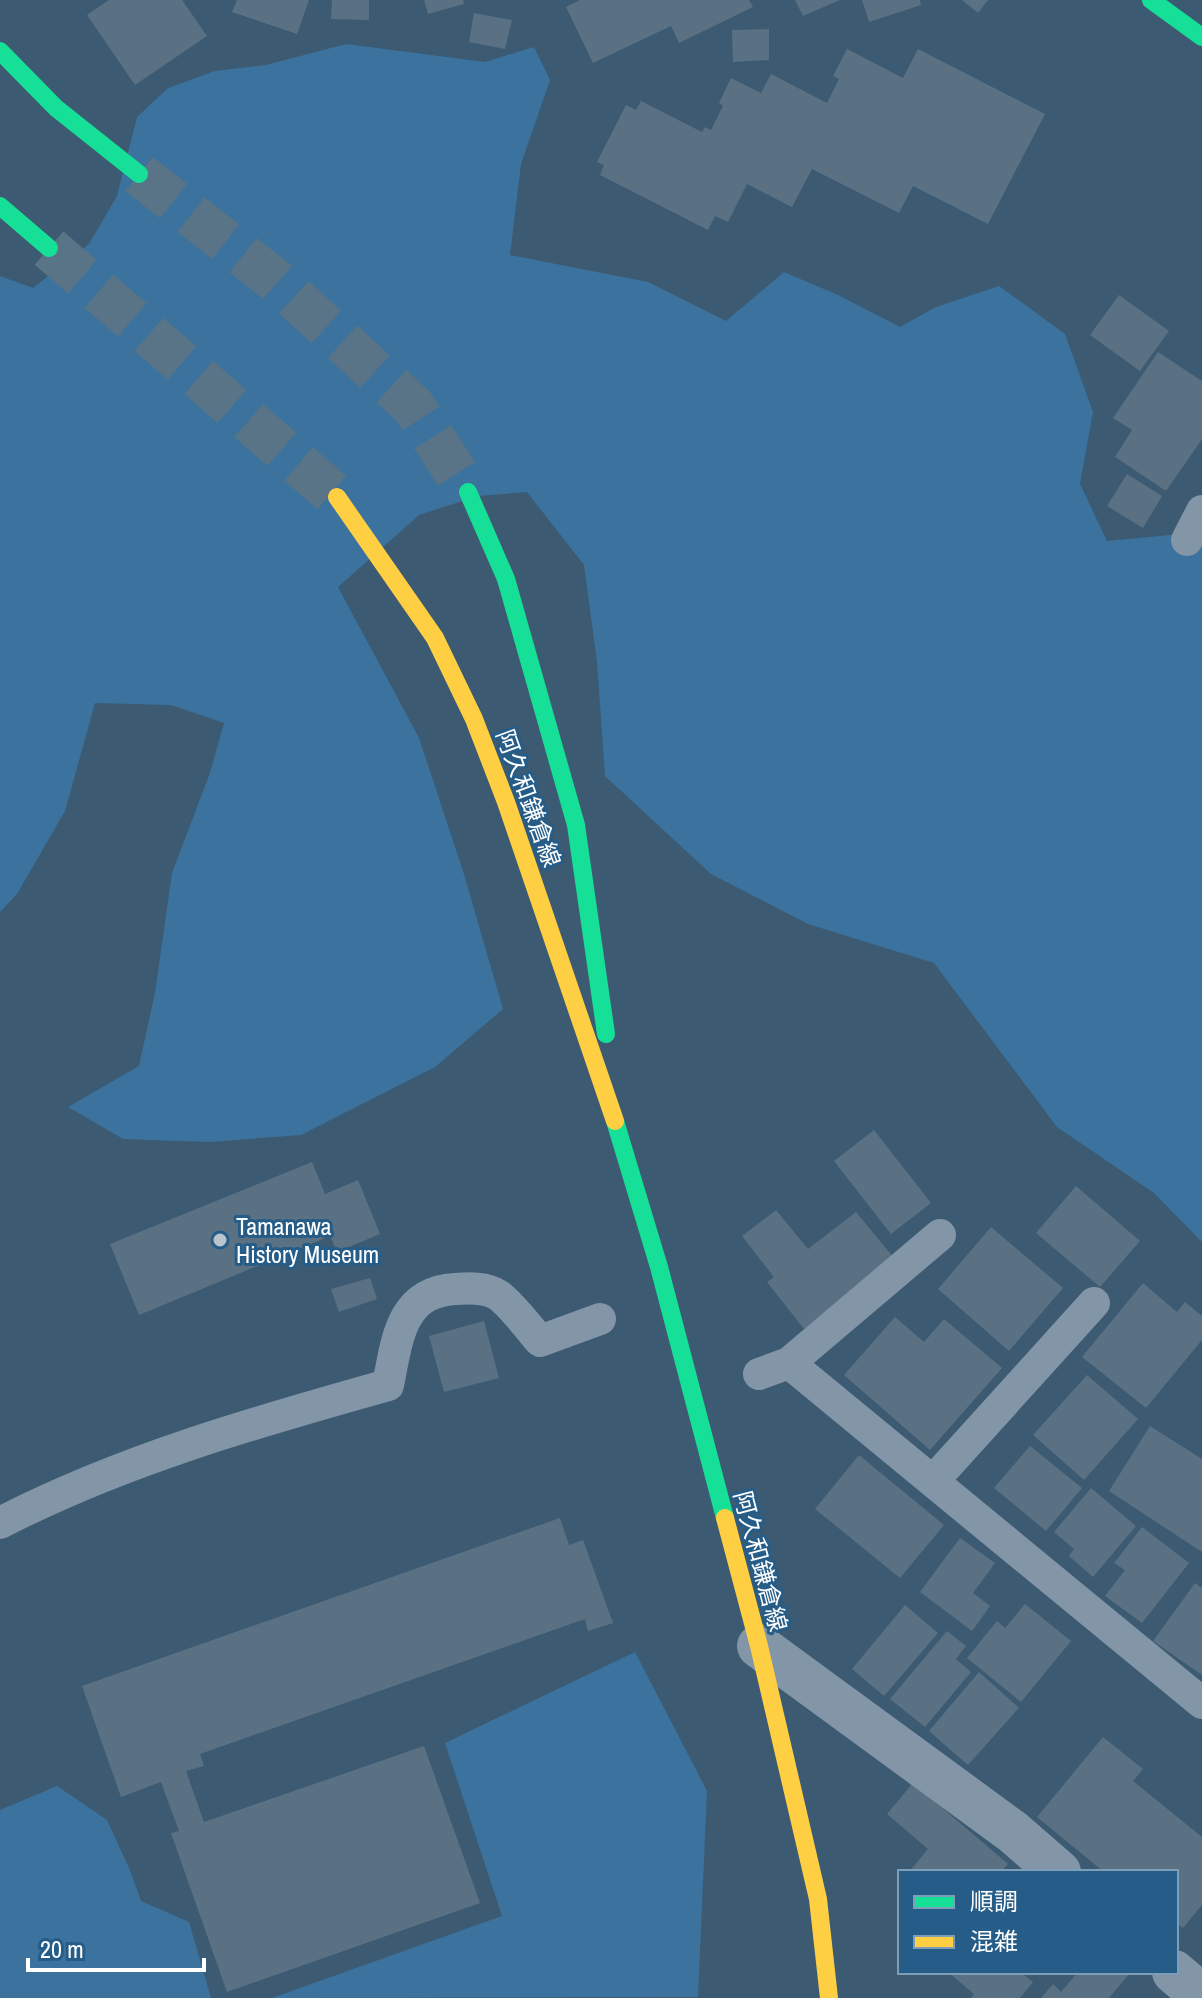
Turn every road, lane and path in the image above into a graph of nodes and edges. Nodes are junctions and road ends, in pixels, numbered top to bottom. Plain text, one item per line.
1 (1151, 0) edge
2 (1202, 37) edge
3 (0, 51) edge
4 (139, 174) tunnel mouth
5 (0, 206) edge
6 (49, 248) tunnel mouth
7 (468, 492) tunnel mouth
8 (337, 497) tunnel mouth
9 (1202, 511) edge
10 (1187, 540) dead end
11 (622, 1142) junction
12 (940, 1235) dead end
13 (1094, 1303) dead end
14 (600, 1319) dead end
15 (933, 1481) junction
16 (0, 1523) edge
17 (759, 1646) junction
18 (1202, 1703) edge
19 (1057, 1870) edge
20 (1176, 1974) edge
21 (1202, 1996) edge
22 (829, 1998) edge

1 - 2 main road
3 - 4 main road
5 - 6 main road
7 - 11 main road, 阿久和鎌倉線
8 - 11 main road, 阿久和鎌倉線
9 - 10 lane
11 - 17 main road, 阿久和鎌倉線
12 - 15 lane
13 - 15 lane
14 - 16 lane
15 - 18 lane
17 - 19 street
17 - 22 main road, 阿久和鎌倉線
20 - 21 street

